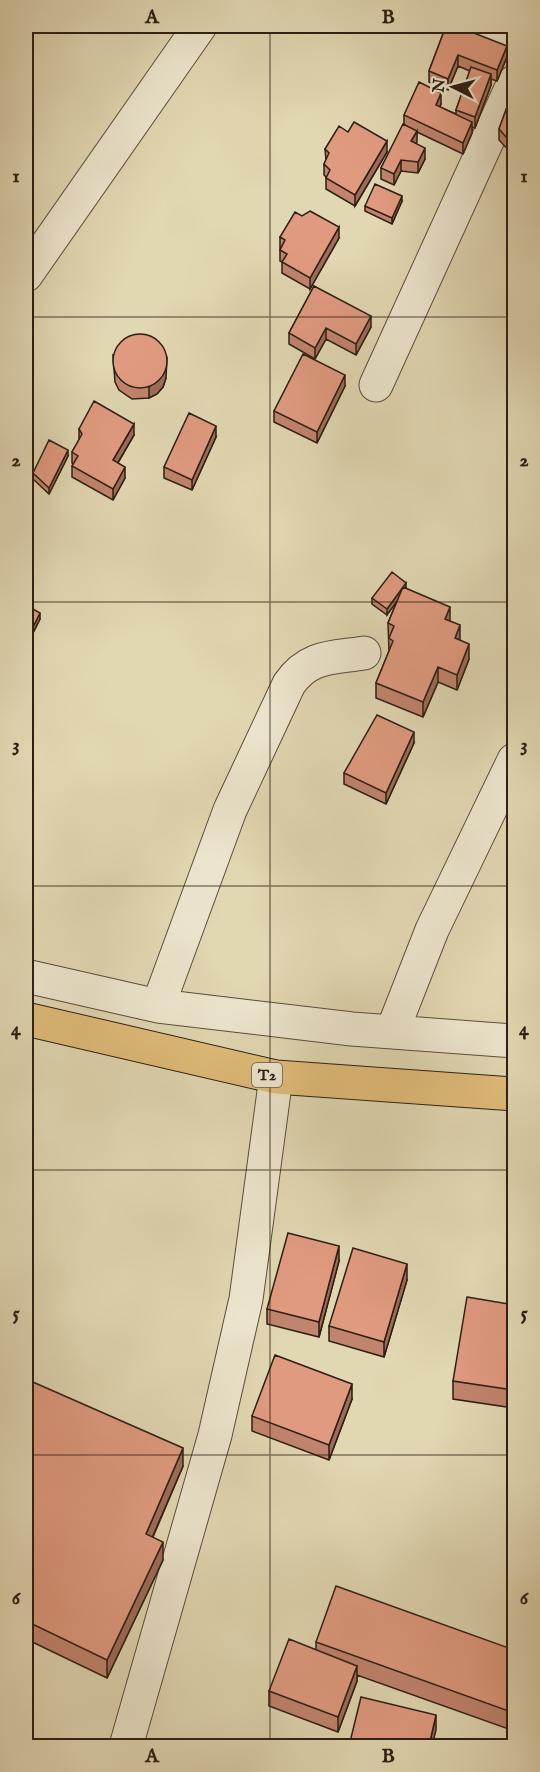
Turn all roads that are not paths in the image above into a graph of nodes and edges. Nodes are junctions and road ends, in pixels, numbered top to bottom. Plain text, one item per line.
1 (200, 26) edge
2 (492, 26) edge
3 (514, 30) edge
4 (514, 82) edge
5 (26, 275) edge
6 (376, 385) dead end
7 (364, 652) dead end
8 (514, 760) edge
9 (26, 976) edge
10 (158, 1006) junction
11 (26, 1019) edge
12 (392, 1032) junction
13 (514, 1041) edge
14 (276, 1077) junction
15 (514, 1094) edge
16 (146, 1551) edge
17 (178, 1562) junction
18 (126, 1746) edge

1 - 5 street
2 - 3 street
4 - 6 street
7 - 10 street
8 - 12 street
9 - 10 street
10 - 12 street
11 - 14 highway, T2
12 - 13 street
14 - 15 highway, T2
14 - 17 street
16 - 17 street
17 - 18 street

